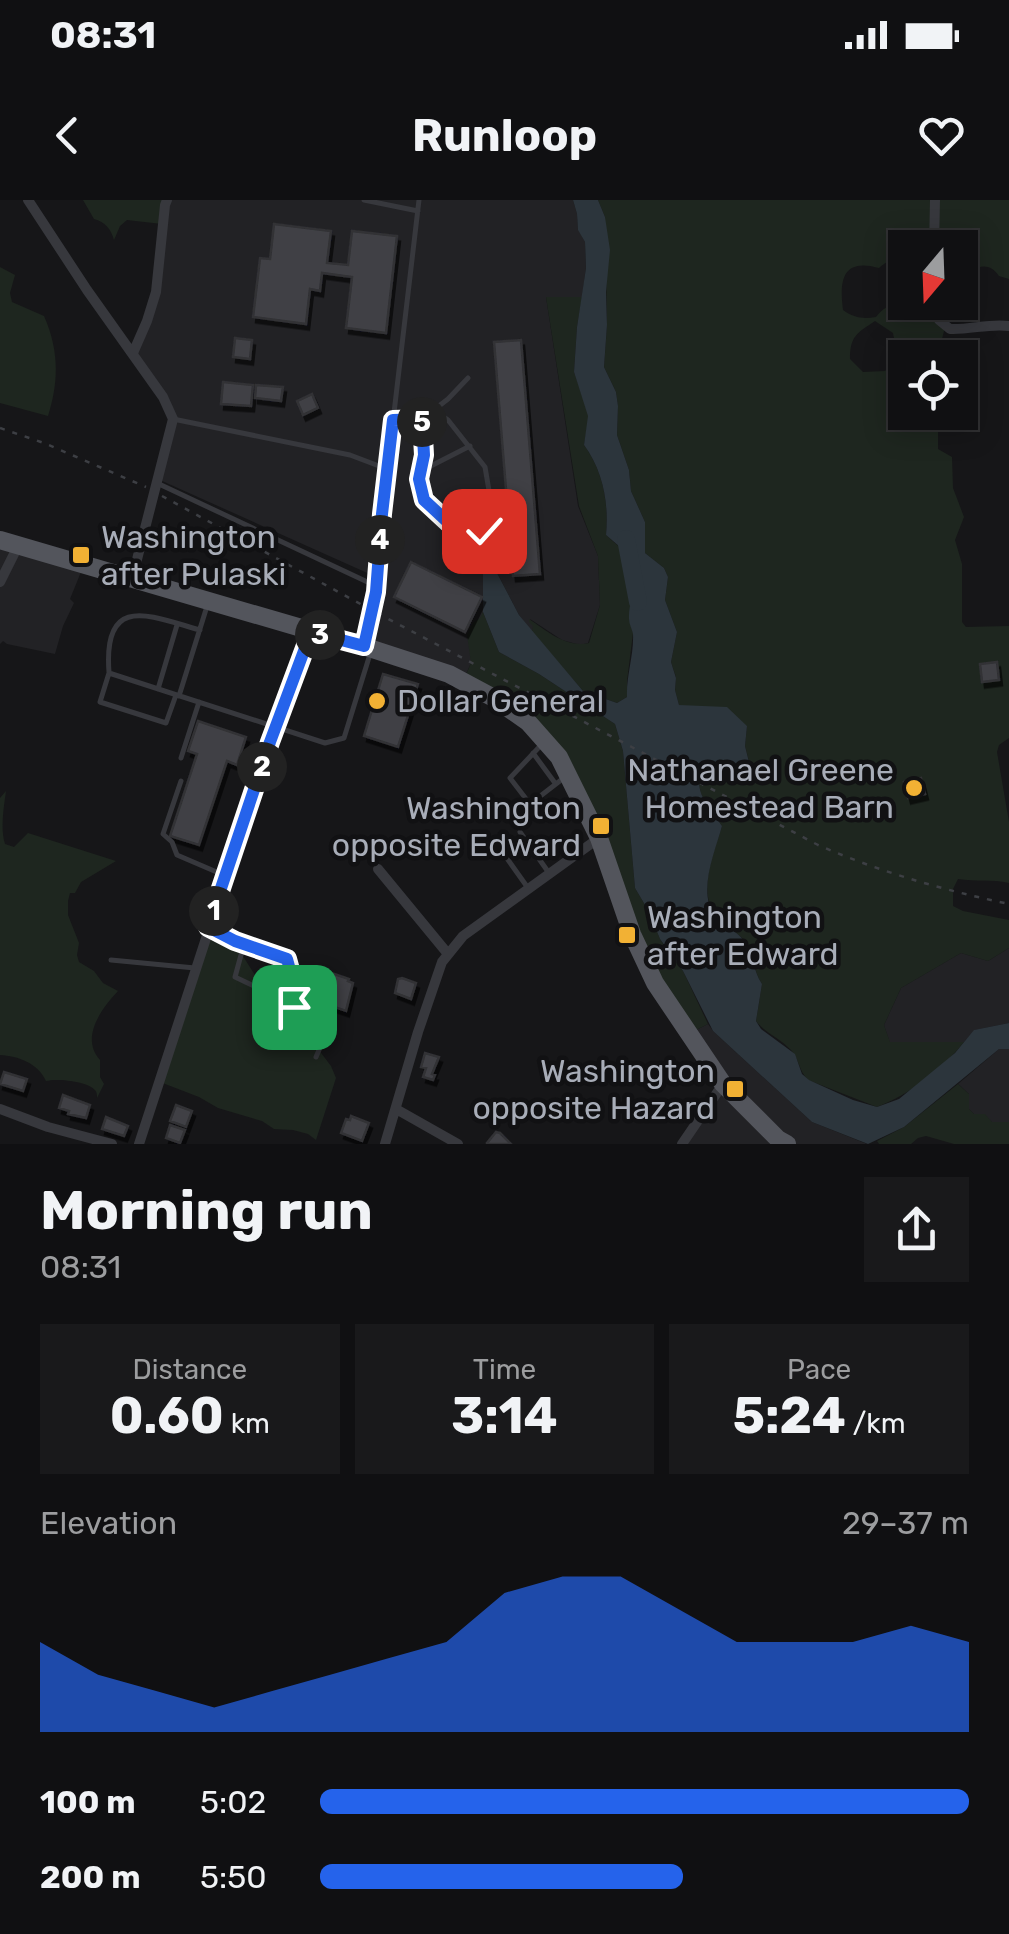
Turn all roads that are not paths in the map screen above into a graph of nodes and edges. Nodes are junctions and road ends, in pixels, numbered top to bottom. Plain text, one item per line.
1 (28, 200) edge
2 (167, 200) edge
3 (364, 200) edge
4 (419, 200) edge
5 (934, 200) edge
6 (418, 212) junction
7 (934, 230) edge
8 (939, 320) edge
9 (1009, 326) edge
10 (133, 353) junction
11 (468, 378) dead end
12 (434, 410) junction
13 (174, 419) junction
14 (422, 419) junction
15 (393, 420) junction
16 (470, 446) junction
17 (388, 469) junction
18 (420, 470) junction
19 (155, 488) junction
20 (0, 540) edge
21 (18, 546) junction
22 (132, 580) junction
23 (0, 582) edge
24 (376, 586) junction
25 (209, 602) junction
26 (177, 624) junction
27 (200, 630) junction
28 (311, 632) junction
29 (368, 647) junction
30 (109, 674) junction
31 (158, 689) junction
32 (178, 695) junction
33 (199, 702) junction
34 (276, 726) junction
35 (539, 747) junction
36 (181, 758) dead end
37 (562, 779) junction
38 (181, 782) dead end
39 (530, 804) junction
40 (512, 818) dead end
41 (520, 832) dead end
42 (599, 838) junction
43 (475, 849) dead end
44 (378, 869) dead end
45 (549, 873) junction
46 (226, 876) junction
47 (528, 888) junction
48 (208, 927) junction
49 (244, 944) junction
50 (448, 954) junction
51 (111, 960) dead end
52 (196, 968) junction
53 (288, 994) junction
54 (316, 1057) dead end
55 (723, 1084) junction
56 (396, 1108) junction
57 (0, 1109) edge
58 (112, 1144) edge
59 (139, 1144) edge
60 (385, 1144) edge
61 (458, 1144) edge
62 (682, 1144) edge
63 (786, 1144) edge

1 - 10 street
2 - 10 street
3 - 6 lane
4 - 6 lane
5 - 7 street
6 - 15 lane
8 - 9 street
10 - 13 street
11 - 12 lane
12 - 14 lane
12 - 16 lane
13 - 17 lane
13 - 19 street
14 - 15 lane
14 - 18 lane
15 - 17 lane
16 - 18 lane
16 - 18 lane
17 - 24 lane
19 - 22 street
19 - 24 lane
20 - 21 main road
21 - 22 main road
21 - 23 street
22 - 25 main road
24 - 29 lane
25 - 27 lane
25 - 28 main road
26 - 27 lane
26 - 30 lane
26 - 31 lane
27 - 32 lane
28 - 29 main road
28 - 34 street
29 - 34 lane
29 - 35 main road
30 - 31 lane
30 - 32 lane
31 - 32 lane
32 - 33 lane
33 - 34 lane
33 - 36 lane
34 - 46 street
35 - 37 main road
35 - 39 lane
37 - 39 lane
37 - 42 main road
38 - 46 lane
39 - 40 lane
41 - 45 lane
42 - 45 street
42 - 55 main road
43 - 47 lane
44 - 50 street
45 - 47 street
46 - 48 street
47 - 50 street
48 - 49 lane
48 - 52 street
49 - 53 lane
49 - 53 lane
50 - 56 street
51 - 52 lane
52 - 59 street
53 - 54 lane
55 - 62 street
55 - 63 main road
56 - 60 street
56 - 61 street
57 - 58 street

